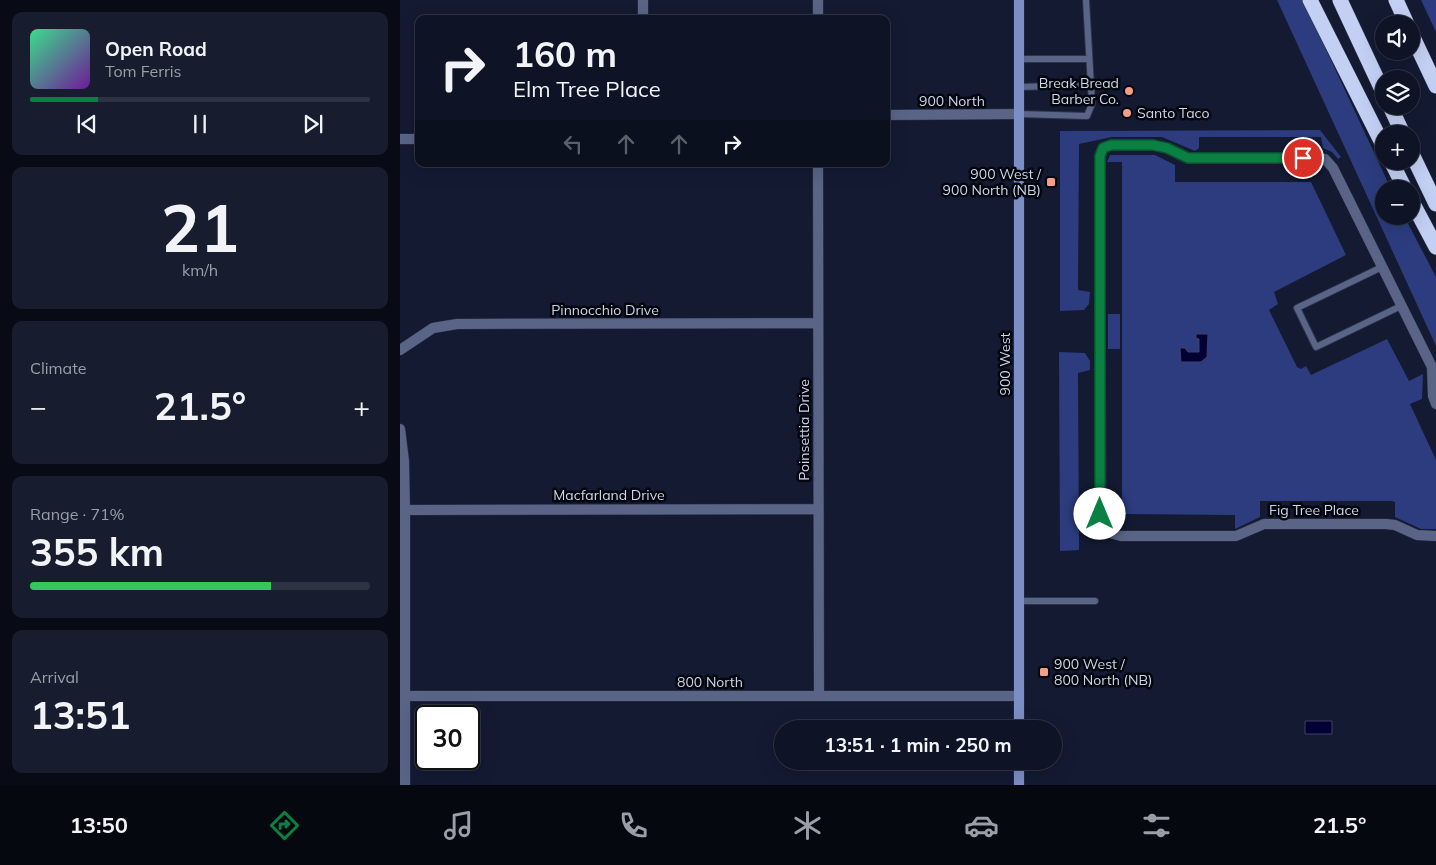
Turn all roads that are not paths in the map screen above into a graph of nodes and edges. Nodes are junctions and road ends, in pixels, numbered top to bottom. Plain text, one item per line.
1 (643, 0) edge
2 (818, 0) edge
3 (1018, 0) edge
4 (1086, 0) edge
5 (1310, 0) edge
6 (1340, 0) edge
7 (1396, 0) edge
8 (643, 15) edge
9 (818, 15) edge
10 (1403, 15) edge
11 (1420, 52) edge
12 (1019, 59) junction
13 (1089, 59) junction
14 (1375, 75) edge
15 (1091, 85) junction
16 (1436, 86) edge
17 (1019, 87) junction
18 (1019, 114) junction
19 (890, 115) edge
20 (1375, 129) edge
21 (400, 139) edge
22 (415, 139) edge
23 (818, 167) edge
24 (1420, 170) edge
25 (1436, 204) edge
26 (1420, 217) edge
27 (1436, 247) edge
28 (1382, 267) junction
29 (1402, 306) junction
30 (818, 324) junction
31 (400, 350) edge
32 (1436, 404) edge
33 (400, 429) edge
34 (818, 509) junction
35 (402, 510) edge
36 (1436, 536) edge
37 (1019, 600) junction
38 (1095, 601) dead end
39 (402, 696) edge
40 (818, 696) junction
41 (1019, 696) junction
42 (1019, 720) edge
43 (1019, 770) edge
44 (405, 785) edge
45 (1019, 785) edge

1 - 8 street
2 - 9 street
3 - 12 main road, 900 West
4 - 13 lane
5 - 20 highway
6 - 14 highway
7 - 10 highway
11 - 16 highway
12 - 13 lane
12 - 17 main road, 900 West
13 - 15 lane
15 - 17 lane
15 - 18 lane
17 - 18 main road, 900 West
18 - 19 street, 900 North
18 - 37 main road, 900 West
21 - 22 street
23 - 30 street, Poinsettia Drive
24 - 25 highway
26 - 27 highway
28 - 29 street
28 - 29 lane
28 - 36 street, Fig Tree Place
29 - 32 street
30 - 31 street, Pinnocchio Drive
30 - 34 street, Poinsettia Drive
33 - 35 street
34 - 35 street, Macfarland Drive
34 - 40 street, Poinsettia Drive
35 - 39 street
37 - 38 lane
37 - 41 main road, 900 West
39 - 40 street, 800 North
39 - 44 street
40 - 41 street, 800 North
41 - 42 main road, 900 West
43 - 45 main road

